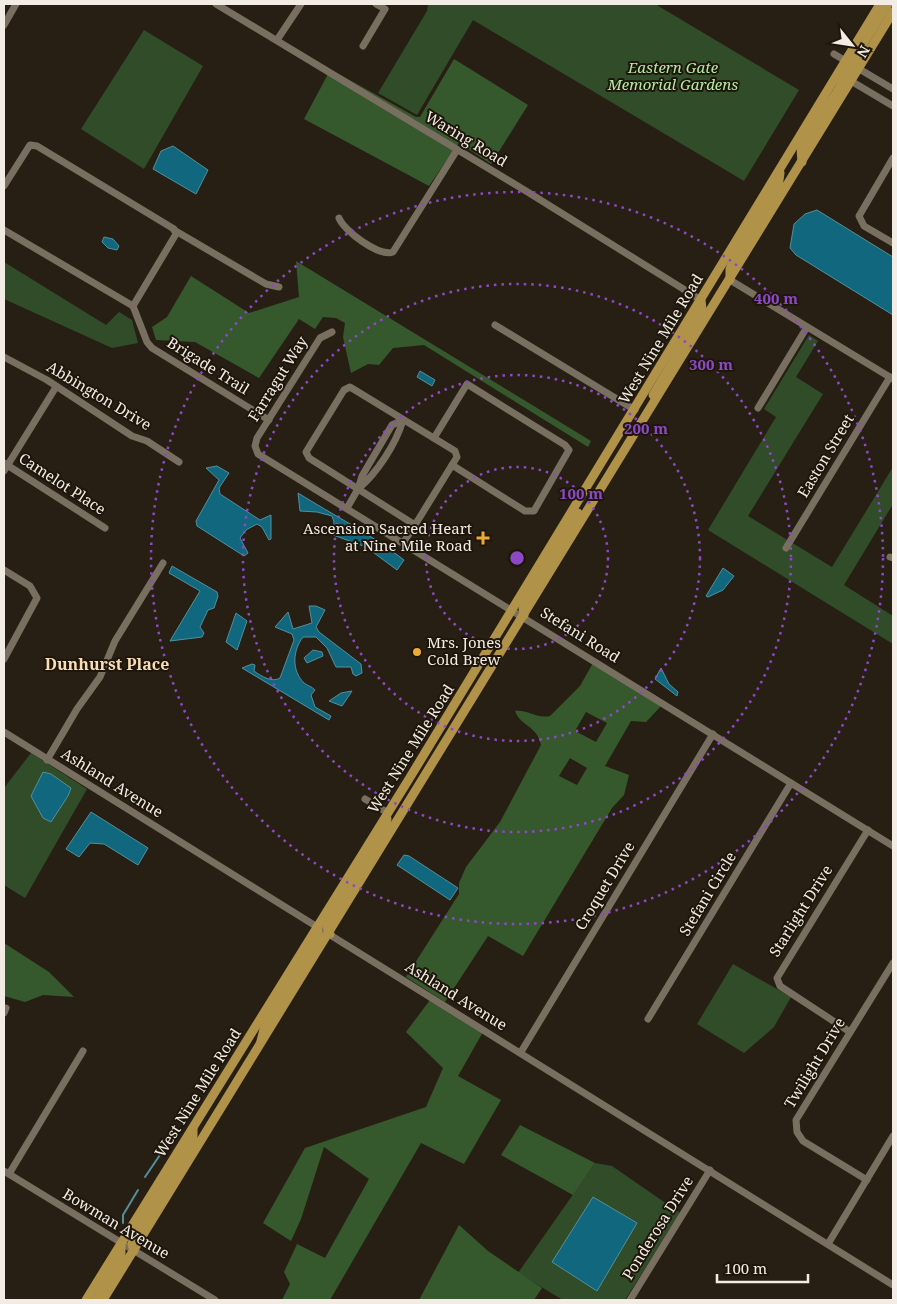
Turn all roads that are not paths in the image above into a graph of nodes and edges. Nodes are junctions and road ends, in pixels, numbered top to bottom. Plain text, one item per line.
1 (16, 4) edge
2 (216, 4) edge
3 (301, 4) edge
4 (376, 4) edge
5 (880, 4) edge
6 (888, 4) edge
7 (893, 12) edge
8 (4, 25) edge
9 (277, 40) junction
10 (363, 46) dead end
11 (834, 54) dead end
12 (852, 64) junction
13 (851, 81) junction
14 (893, 89) edge
15 (893, 106) edge
16 (457, 150) junction
17 (893, 158) edge
18 (802, 162) junction
19 (780, 168) junction
20 (4, 186) edge
21 (339, 218) dead end
22 (174, 229) junction
23 (4, 230) edge
24 (893, 243) edge
25 (730, 280) junction
26 (279, 288) dead end
27 (701, 300) junction
28 (130, 306) junction
29 (495, 325) dead end
30 (807, 327) junction
31 (332, 332) dead end
32 (4, 357) edge
33 (892, 378) edge
34 (56, 387) junction
35 (652, 407) junction
36 (758, 408) dead end
37 (635, 410) junction
38 (269, 420) junction
39 (403, 420) junction
40 (434, 438) junction
41 (255, 446) joint
42 (179, 462) dead end
43 (452, 465) junction
44 (5, 467) edge
45 (358, 489) junction
46 (581, 499) junction
47 (347, 508) junction
48 (415, 525) junction
49 (105, 528) dead end
50 (404, 543) junction
51 (786, 548) dead end
52 (163, 563) dead end
53 (4, 570) edge
54 (513, 610) junction
55 (524, 617) junction
56 (4, 659) edge
57 (455, 730) junction
58 (4, 732) edge
59 (713, 734) junction
60 (47, 760) junction
61 (792, 783) junction
62 (365, 799) dead end
63 (388, 813) junction
64 (868, 830) junction
65 (893, 846) edge
66 (318, 926) junction
67 (330, 934) junction
68 (893, 962) edge
69 (648, 1019) dead end
70 (850, 1032) junction
71 (83, 1051) dead end
72 (258, 1051) junction
73 (521, 1052) junction
74 (193, 1128) junction
75 (893, 1136) edge
76 (710, 1170) junction
77 (6, 1172) edge
78 (867, 1180) junction
79 (121, 1244) junction
80 (828, 1244) junction
81 (134, 1251) junction
82 (893, 1285) edge
83 (86, 1300) edge
84 (96, 1300) edge
85 (103, 1300) edge
86 (215, 1300) edge
87 (630, 1300) edge

1 - 8 street
2 - 9 street, Waring Road
3 - 9 street
4 - 10 street
5 - 12 main road, West Nine Mile Road
6 - 12 main road
7 - 12 main road, West Nine Mile Road
9 - 16 street, Waring Road
11 - 12 street
12 - 13 main road
12 - 14 street
12 - 18 main road
12 - 19 main road, West Nine Mile Road
13 - 15 street
13 - 18 main road, West Nine Mile Road
16 - 21 street
16 - 27 street, Waring Road
17 - 24 street
18 - 25 main road, West Nine Mile Road
19 - 25 main road
19 - 27 main road, West Nine Mile Road
20 - 22 street
22 - 26 street
22 - 28 street
23 - 28 street
25 - 30 street
25 - 35 main road, West Nine Mile Road
27 - 35 main road
27 - 37 main road, West Nine Mile Road
28 - 38 street, Brigade Trail
29 - 37 street
30 - 33 street
30 - 36 street
31 - 38 street, Farragut Way
32 - 34 street, Abbington Drive
33 - 51 street, Easton Street
34 - 42 street, Abbington Drive
34 - 44 street
35 - 55 main road, West Nine Mile Road
37 - 46 main road, West Nine Mile Road
38 - 41 street, Farragut Way
39 - 40 street
39 - 45 street
39 - 45 street
40 - 43 street
40 - 43 street
41 - 47 street, Stefani Road
43 - 48 street
44 - 49 street, Camelot Place
45 - 47 street
45 - 48 street
46 - 54 main road, West Nine Mile Road
46 - 55 main road
47 - 50 street, Stefani Road
48 - 50 street
50 - 54 street, Stefani Road
52 - 60 street
53 - 56 street
54 - 55 street, Stefani Road
54 - 57 main road
54 - 63 main road, West Nine Mile Road
55 - 57 main road, West Nine Mile Road
55 - 59 street, Stefani Road
57 - 67 main road, West Nine Mile Road
58 - 60 street, Ashland Avenue
59 - 61 street, Stefani Road
59 - 73 street, Croquet Drive
60 - 66 street, Ashland Avenue
61 - 64 street, Stefani Road
61 - 69 street, Stefani Circle
62 - 63 street
63 - 66 main road, West Nine Mile Road
63 - 67 main road
64 - 65 street, Stefani Road
64 - 70 street, Starlight Drive
66 - 67 street, Ashland Avenue
66 - 72 main road
66 - 74 main road, West Nine Mile Road
67 - 72 main road, West Nine Mile Road
67 - 73 street, Ashland Avenue
68 - 70 street, Twilight Drive
70 - 78 street, Twilight Drive
71 - 77 street
72 - 81 main road, West Nine Mile Road
73 - 76 street, Ashland Avenue
74 - 79 main road, West Nine Mile Road
74 - 81 main road
75 - 78 street
76 - 80 street, Ashland Avenue
76 - 87 street, Ponderosa Drive
77 - 79 street, Bowman Avenue
78 - 80 street
79 - 81 street, Bowman Avenue
79 - 83 main road, West Nine Mile Road
79 - 84 main road
80 - 82 street, Ashland Avenue
81 - 85 main road, West Nine Mile Road
81 - 86 street, Bowman Avenue

